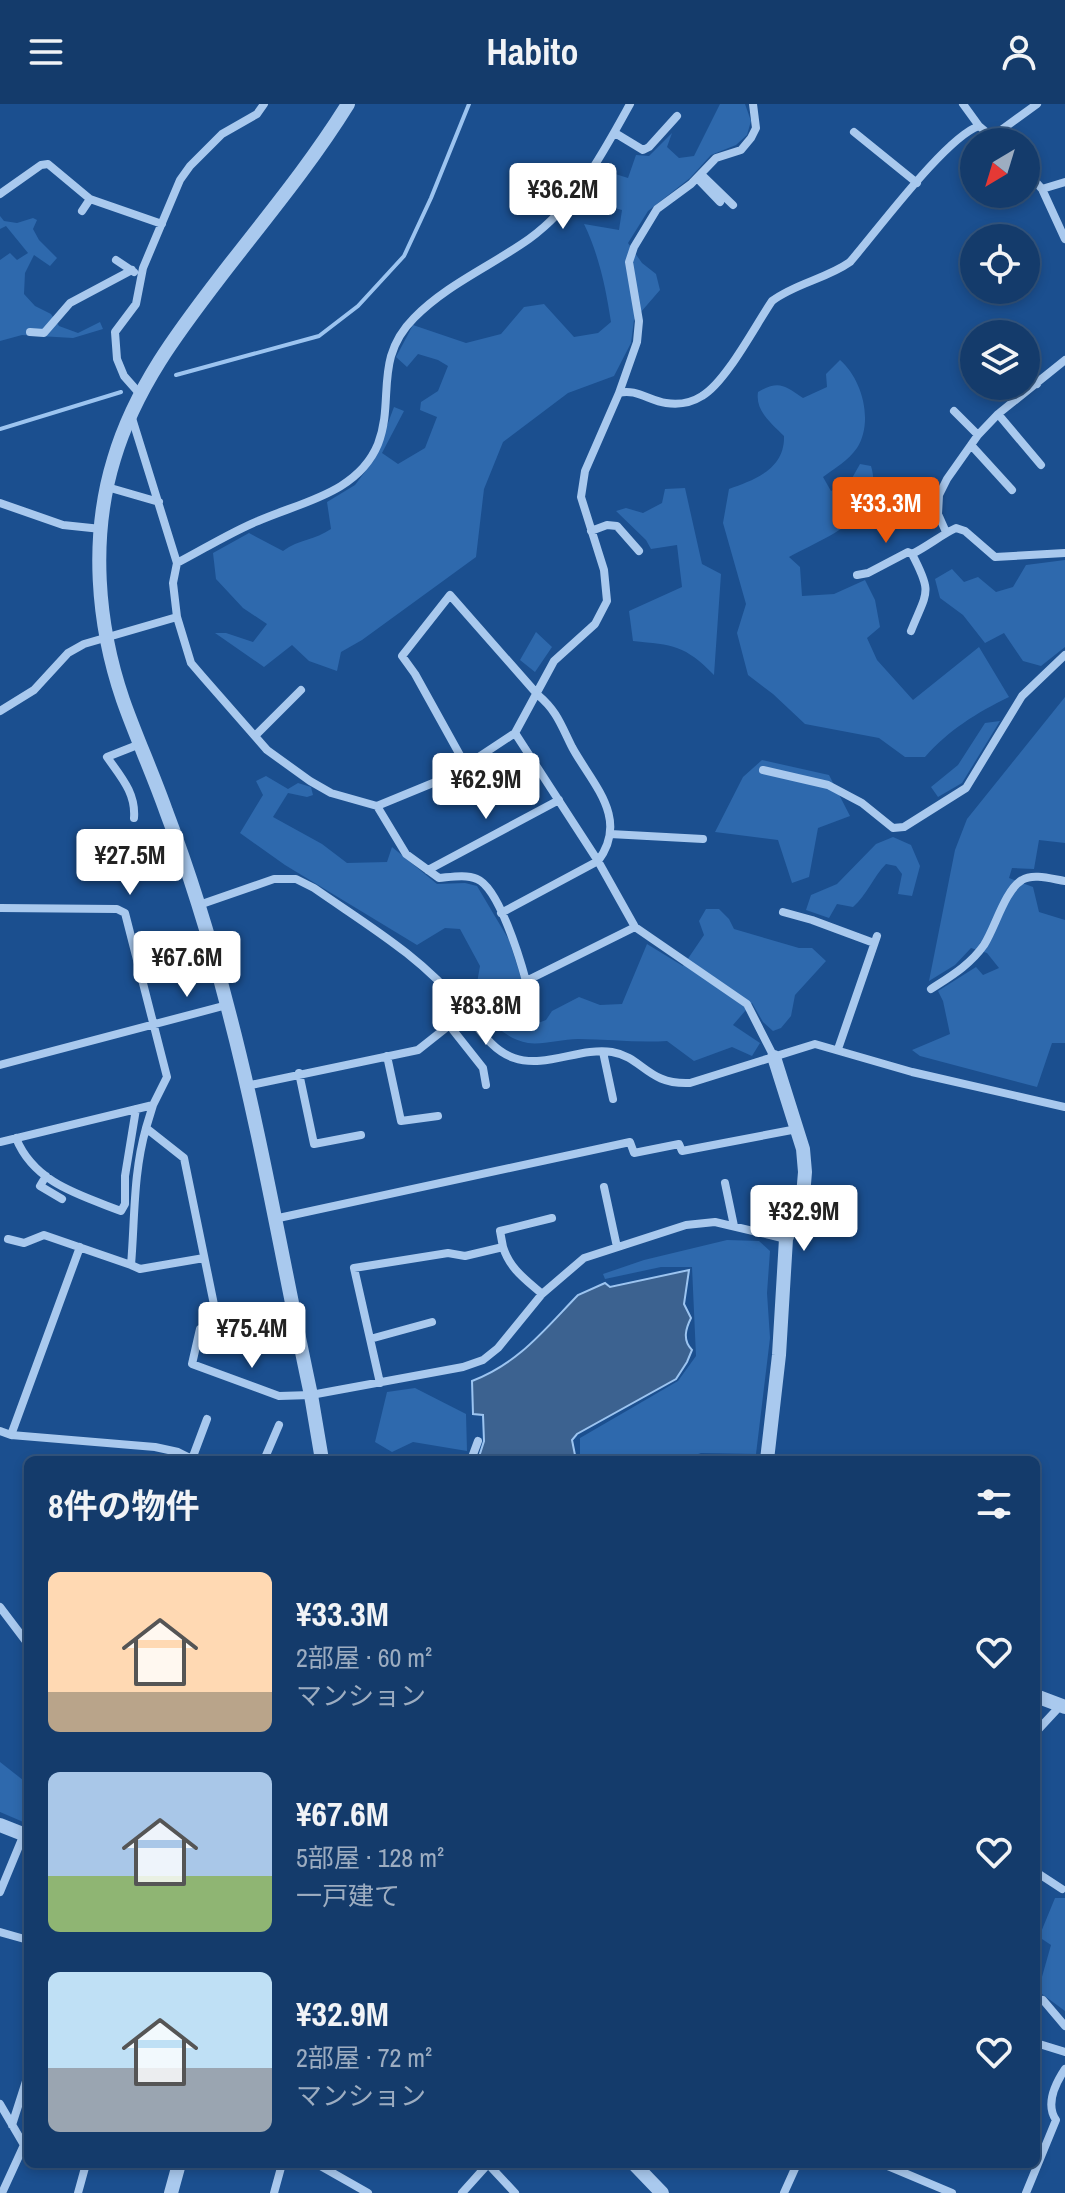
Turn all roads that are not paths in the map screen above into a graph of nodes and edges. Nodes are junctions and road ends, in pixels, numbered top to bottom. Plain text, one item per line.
1 (264, 104) edge
2 (348, 104) edge
3 (630, 104) edge
4 (753, 104) edge
5 (963, 104) edge
6 (1037, 104) edge
7 (677, 116) dead end
8 (979, 126) junction
9 (981, 128) edge
10 (1008, 128) edge
11 (854, 132) dead end
12 (615, 133) junction
13 (699, 176) junction
14 (1065, 182) edge
15 (917, 183) junction
16 (1040, 187) edge
17 (1042, 189) junction
18 (0, 194) edge
19 (90, 199) junction
20 (720, 202) dead end
21 (733, 205) dead end
22 (82, 211) dead end
23 (162, 224) junction
24 (1065, 239) edge
25 (116, 260) dead end
26 (132, 270) junction
27 (142, 276) junction
28 (30, 332) dead end
29 (1065, 360) edge
30 (1040, 381) edge
31 (139, 393) junction
32 (619, 393) junction
33 (1016, 400) edge
34 (954, 411) dead end
35 (998, 414) junction
36 (130, 415) junction
37 (978, 435) junction
38 (971, 445) junction
39 (1041, 465) dead end
40 (107, 487) junction
41 (1012, 490) dead end
42 (159, 502) junction
43 (0, 503) edge
44 (101, 529) junction
45 (591, 531) junction
46 (946, 532) junction
47 (639, 551) dead end
48 (1065, 553) edge
49 (912, 554) junction
50 (177, 563) junction
51 (857, 575) dead end
52 (177, 617) junction
53 (911, 631) dead end
54 (105, 637) junction
55 (1065, 655) edge
56 (301, 690) dead end
57 (538, 695) junction
58 (0, 711) edge
59 (515, 733) junction
60 (255, 736) junction
61 (140, 744) junction
62 (466, 766) junction
63 (763, 770) dead end
64 (559, 800) junction
65 (377, 806) junction
66 (134, 818) dead end
67 (610, 834) junction
68 (703, 839) dead end
69 (598, 861) junction
70 (428, 870) junction
71 (1065, 881) edge
72 (199, 905) junction
73 (0, 908) edge
74 (783, 912) dead end
75 (501, 913) junction
76 (635, 927) junction
77 (931, 989) dead end
78 (227, 1005) junction
79 (466, 1012) junction
80 (154, 1024) junction
81 (449, 1025) junction
82 (838, 1049) junction
83 (603, 1052) junction
84 (387, 1056) junction
85 (774, 1057) junction
86 (0, 1065) edge
87 (299, 1073) junction
88 (486, 1085) dead end
89 (246, 1086) junction
90 (613, 1099) dead end
91 (153, 1105) junction
92 (1065, 1107) edge
93 (136, 1109) junction
94 (438, 1116) dead end
95 (146, 1128) junction
96 (797, 1129) junction
97 (361, 1135) dead end
98 (16, 1138) junction
99 (0, 1142) edge
100 (46, 1176) junction
101 (725, 1183) dead end
102 (604, 1187) dead end
103 (62, 1199) dead end
104 (552, 1218) dead end
105 (274, 1219) junction
106 (734, 1226) junction
107 (8, 1239) dead end
108 (786, 1239) junction
109 (80, 1247) junction
110 (503, 1247) junction
111 (617, 1247) junction
112 (204, 1258) junction
113 (131, 1265) junction
114 (542, 1294) junction
115 (294, 1315) junction
116 (432, 1322) dead end
117 (219, 1329) junction
118 (370, 1339) junction
119 (380, 1383) junction
120 (311, 1395) junction
121 (207, 1419) dead end
122 (279, 1425) dead end
123 (0, 1431) edge
124 (11, 1435) junction
125 (478, 1441) dead end
126 (162, 1449) junction
127 (160, 1456) edge
128 (187, 1456) edge
129 (194, 1456) edge
130 (266, 1456) edge
131 (321, 1456) edge
132 (472, 1456) edge
133 (767, 1456) edge
134 (0, 1607) edge
135 (24, 1639) edge
136 (1040, 1697) edge
137 (1064, 1704) edge
138 (1040, 1728) edge
139 (0, 1825) edge
140 (24, 1834) edge
141 (24, 1839) edge
142 (1040, 1875) edge
143 (1062, 1889) dead end
144 (0, 1892) edge
145 (0, 1932) edge
146 (24, 1939) edge
147 (1043, 2000) dead end
148 (1065, 2026) edge
149 (1040, 2044) edge
150 (1065, 2052) edge
151 (1065, 2069) edge
152 (24, 2088) edge
153 (0, 2104) edge
154 (1060, 2122) edge
155 (12, 2125) junction
156 (1040, 2164) edge
157 (85, 2168) edge
158 (178, 2168) edge
159 (281, 2168) edge
160 (324, 2168) edge
161 (484, 2168) edge
162 (492, 2168) edge
163 (638, 2168) edge
164 (793, 2168) edge
165 (893, 2168) edge
166 (1038, 2168) edge
167 (2, 2193) edge
168 (78, 2193) edge
169 (171, 2193) edge
170 (274, 2193) edge
171 (368, 2193) edge
172 (462, 2193) edge
173 (515, 2193) edge
174 (662, 2193) edge
175 (784, 2193) edge
176 (952, 2193) edge
177 (1026, 2193) edge

1 - 23 street
2 - 31 street
3 - 12 street
4 - 13 street
5 - 8 street
6 - 10 street
7 - 12 street
8 - 9 street
8 - 15 street
11 - 15 street
12 - 50 street
13 - 20 street
13 - 21 street
13 - 32 street
14 - 17 street
15 - 32 street
16 - 17 street
17 - 24 street
18 - 19 street
19 - 22 street
19 - 23 street
23 - 27 street
25 - 26 street
26 - 27 street
26 - 28 street
27 - 31 street
29 - 30 street
31 - 36 street
32 - 45 street
33 - 35 street
34 - 37 street
35 - 37 street
35 - 39 street
36 - 40 street
36 - 42 street
37 - 38 street
38 - 41 street
38 - 46 street
40 - 42 street
40 - 44 street
42 - 50 street
43 - 44 street
44 - 54 street
45 - 47 street
45 - 57 street
46 - 48 street
46 - 49 street
49 - 51 street
49 - 53 street
50 - 52 street
52 - 54 street
52 - 60 street
54 - 58 street
54 - 61 street
55 - 63 street
56 - 60 street
57 - 59 street
57 - 62 street
57 - 67 street
59 - 62 street
59 - 64 street
60 - 65 street
61 - 66 street
61 - 72 street
62 - 65 street
64 - 69 street
64 - 70 street
65 - 70 street
67 - 68 street
67 - 69 street
69 - 75 street
69 - 76 street
70 - 75 street
71 - 77 street
72 - 78 street
72 - 79 street
73 - 80 street
74 - 82 street
75 - 76 street
76 - 85 street
78 - 80 street
78 - 89 street
79 - 81 street
79 - 83 street
80 - 86 street
80 - 91 street
81 - 84 street
81 - 88 street
82 - 85 street
82 - 92 street
83 - 85 street
83 - 90 street
84 - 87 street
84 - 94 street
85 - 96 street
87 - 89 street
87 - 97 street
89 - 105 street
91 - 93 street
91 - 95 street
93 - 98 street
93 - 100 street
95 - 112 street
95 - 113 street
96 - 105 street
96 - 108 street
98 - 99 street
98 - 100 street
100 - 103 street
101 - 106 street
102 - 111 street
104 - 110 street
105 - 115 street
106 - 108 street
106 - 111 street
107 - 109 street
108 - 133 street
109 - 113 street
109 - 124 street
110 - 114 street
110 - 118 street
111 - 114 street
112 - 113 street
112 - 117 street
114 - 119 street
115 - 117 street
115 - 120 street
116 - 118 street
117 - 120 street
118 - 119 street
119 - 120 street
120 - 131 street
121 - 129 street
122 - 130 street
123 - 124 street
124 - 126 street
125 - 132 street
126 - 127 street
126 - 128 street
134 - 135 street
136 - 137 street
137 - 138 street
139 - 140 street
141 - 144 street
142 - 143 street
145 - 146 street
147 - 148 street
149 - 150 street
151 - 154 street
152 - 155 street
153 - 155 street
154 - 156 street
155 - 167 street
157 - 168 street
158 - 169 street
159 - 170 street
160 - 171 street
161 - 172 street
162 - 173 street
163 - 174 street
164 - 175 street
165 - 176 street
166 - 177 street

